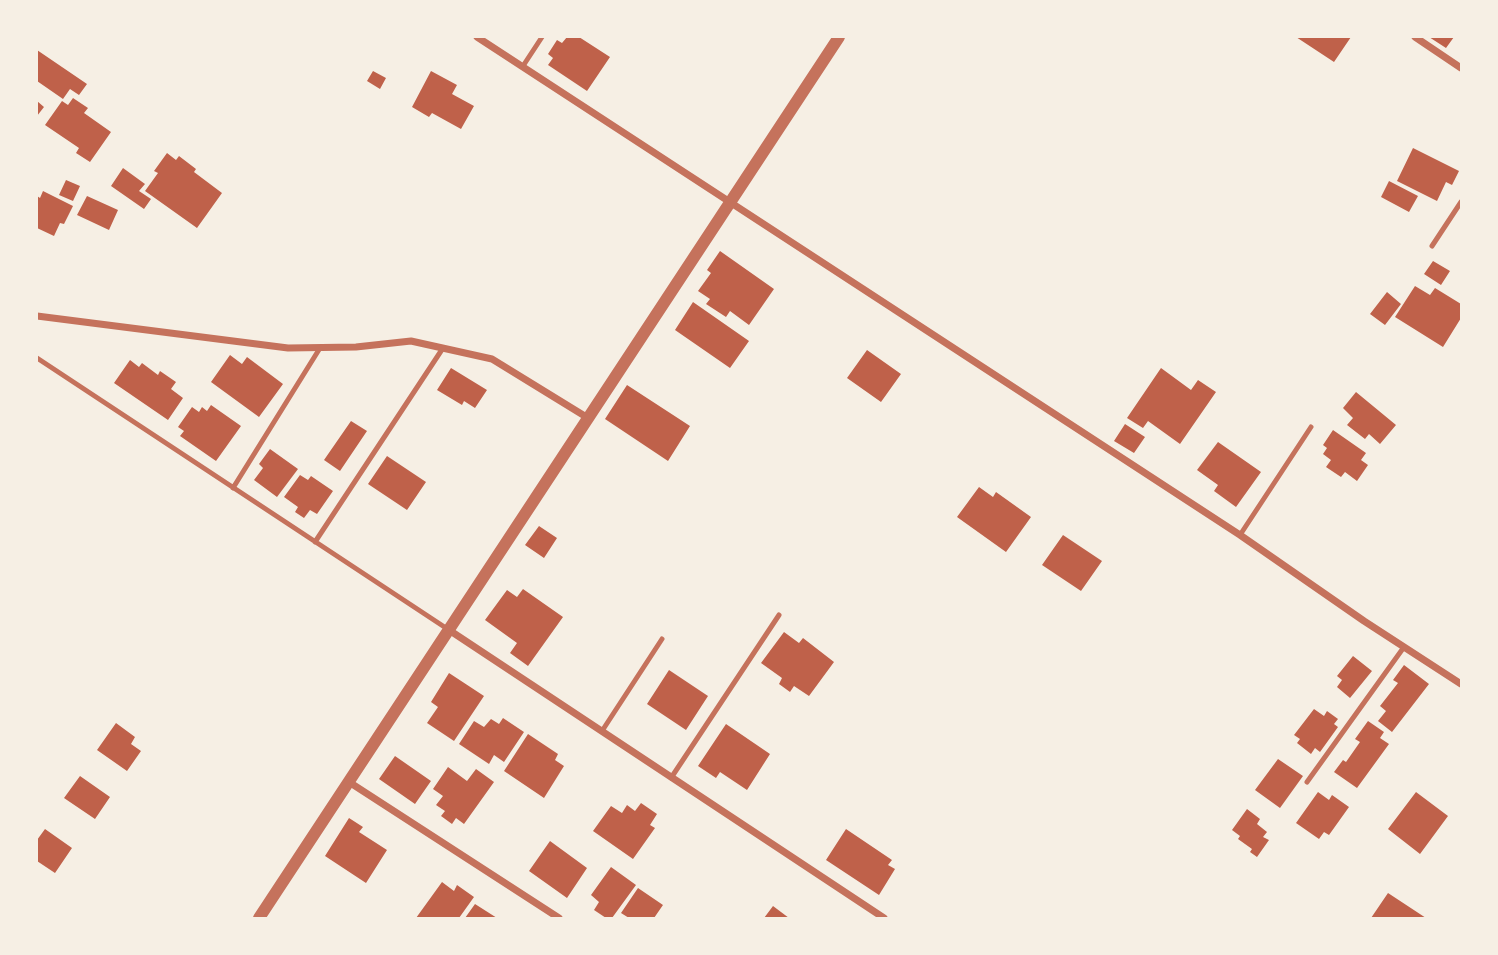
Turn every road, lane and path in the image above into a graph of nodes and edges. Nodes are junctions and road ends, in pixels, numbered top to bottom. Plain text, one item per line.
1 (477, 37) edge
2 (542, 37) edge
3 (839, 37) edge
4 (1415, 37) edge
5 (523, 66) junction
6 (1461, 68) edge
7 (731, 200) junction
8 (1461, 202) edge
9 (1432, 246) dead end
10 (37, 316) edge
11 (320, 348) junction
12 (443, 348) junction
13 (37, 358) edge
14 (588, 418) junction
15 (1311, 427) dead end
16 (233, 488) junction
17 (1240, 535) junction
18 (315, 542) junction
19 (779, 615) dead end
20 (449, 630) junction
21 (662, 639) dead end
22 (1404, 647) junction
23 (1461, 684) edge
24 (602, 731) junction
25 (671, 778) junction
26 (349, 782) junction
27 (1307, 782) dead end
28 (871, 910) junction
29 (259, 918) edge
30 (559, 918) edge
31 (865, 918) edge
32 (884, 918) edge

1 - 5 street
2 - 5 lane
3 - 7 street
4 - 6 street
5 - 7 street
7 - 14 street
7 - 17 street
8 - 9 lane
10 - 11 street
11 - 12 street
11 - 16 lane
12 - 14 street
12 - 18 lane
13 - 16 lane
14 - 20 street
15 - 17 lane
16 - 18 lane
17 - 22 street
18 - 20 lane
19 - 25 lane
20 - 24 street
20 - 26 street
21 - 24 lane
22 - 23 street
22 - 27 lane
24 - 25 street
25 - 28 street
26 - 29 street
26 - 30 street
28 - 31 street
28 - 32 street

